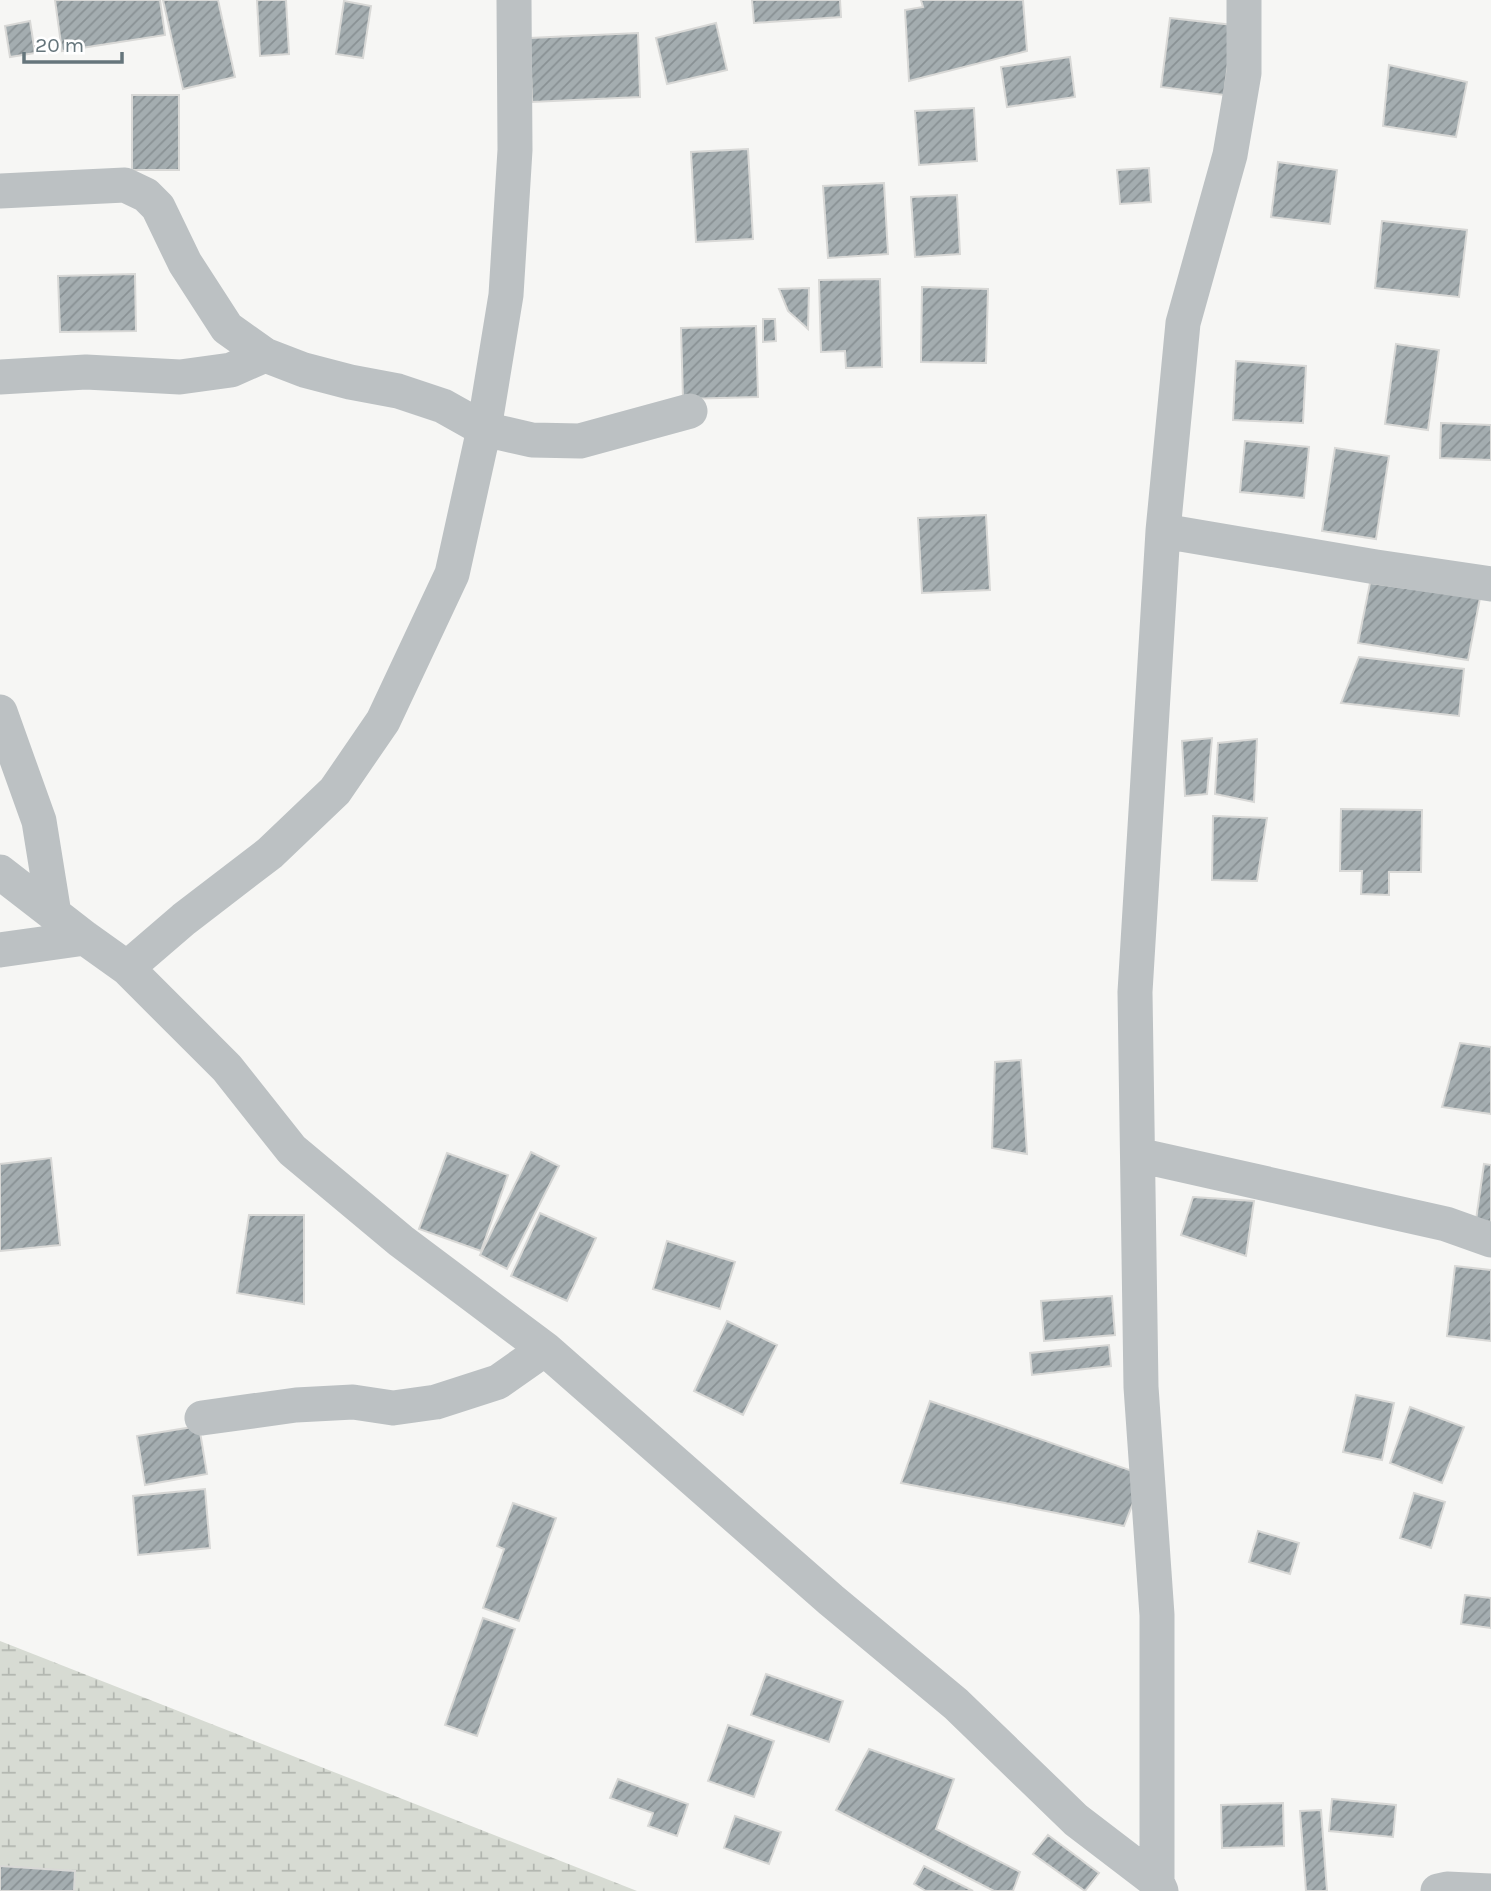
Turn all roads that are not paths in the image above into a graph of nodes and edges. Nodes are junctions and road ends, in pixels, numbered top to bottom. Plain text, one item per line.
1 (513, 0) edge
2 (1244, 0) edge
3 (0, 191) edge
4 (265, 355) junction
5 (0, 377) edge
6 (690, 411) dead end
7 (484, 429) junction
8 (1163, 531) junction
9 (1491, 584) edge
10 (0, 712) edge
11 (5, 886) edge
12 (54, 914) junction
13 (85, 939) junction
14 (0, 950) edge
15 (127, 968) junction
16 (1138, 1154) junction
17 (1491, 1240) edge
18 (545, 1349) junction
19 (202, 1418) dead end
20 (1159, 1886) edge
21 (1438, 1891) edge
22 (1491, 1891) edge

1 - 7 street
2 - 8 street
3 - 4 street
4 - 5 street
4 - 7 street
6 - 7 street
7 - 15 street
8 - 9 street
8 - 16 street
10 - 12 street
11 - 12 street
12 - 13 street
13 - 14 street
13 - 15 street
15 - 18 street
16 - 17 street
16 - 20 street
18 - 19 street
18 - 20 street
21 - 22 street

